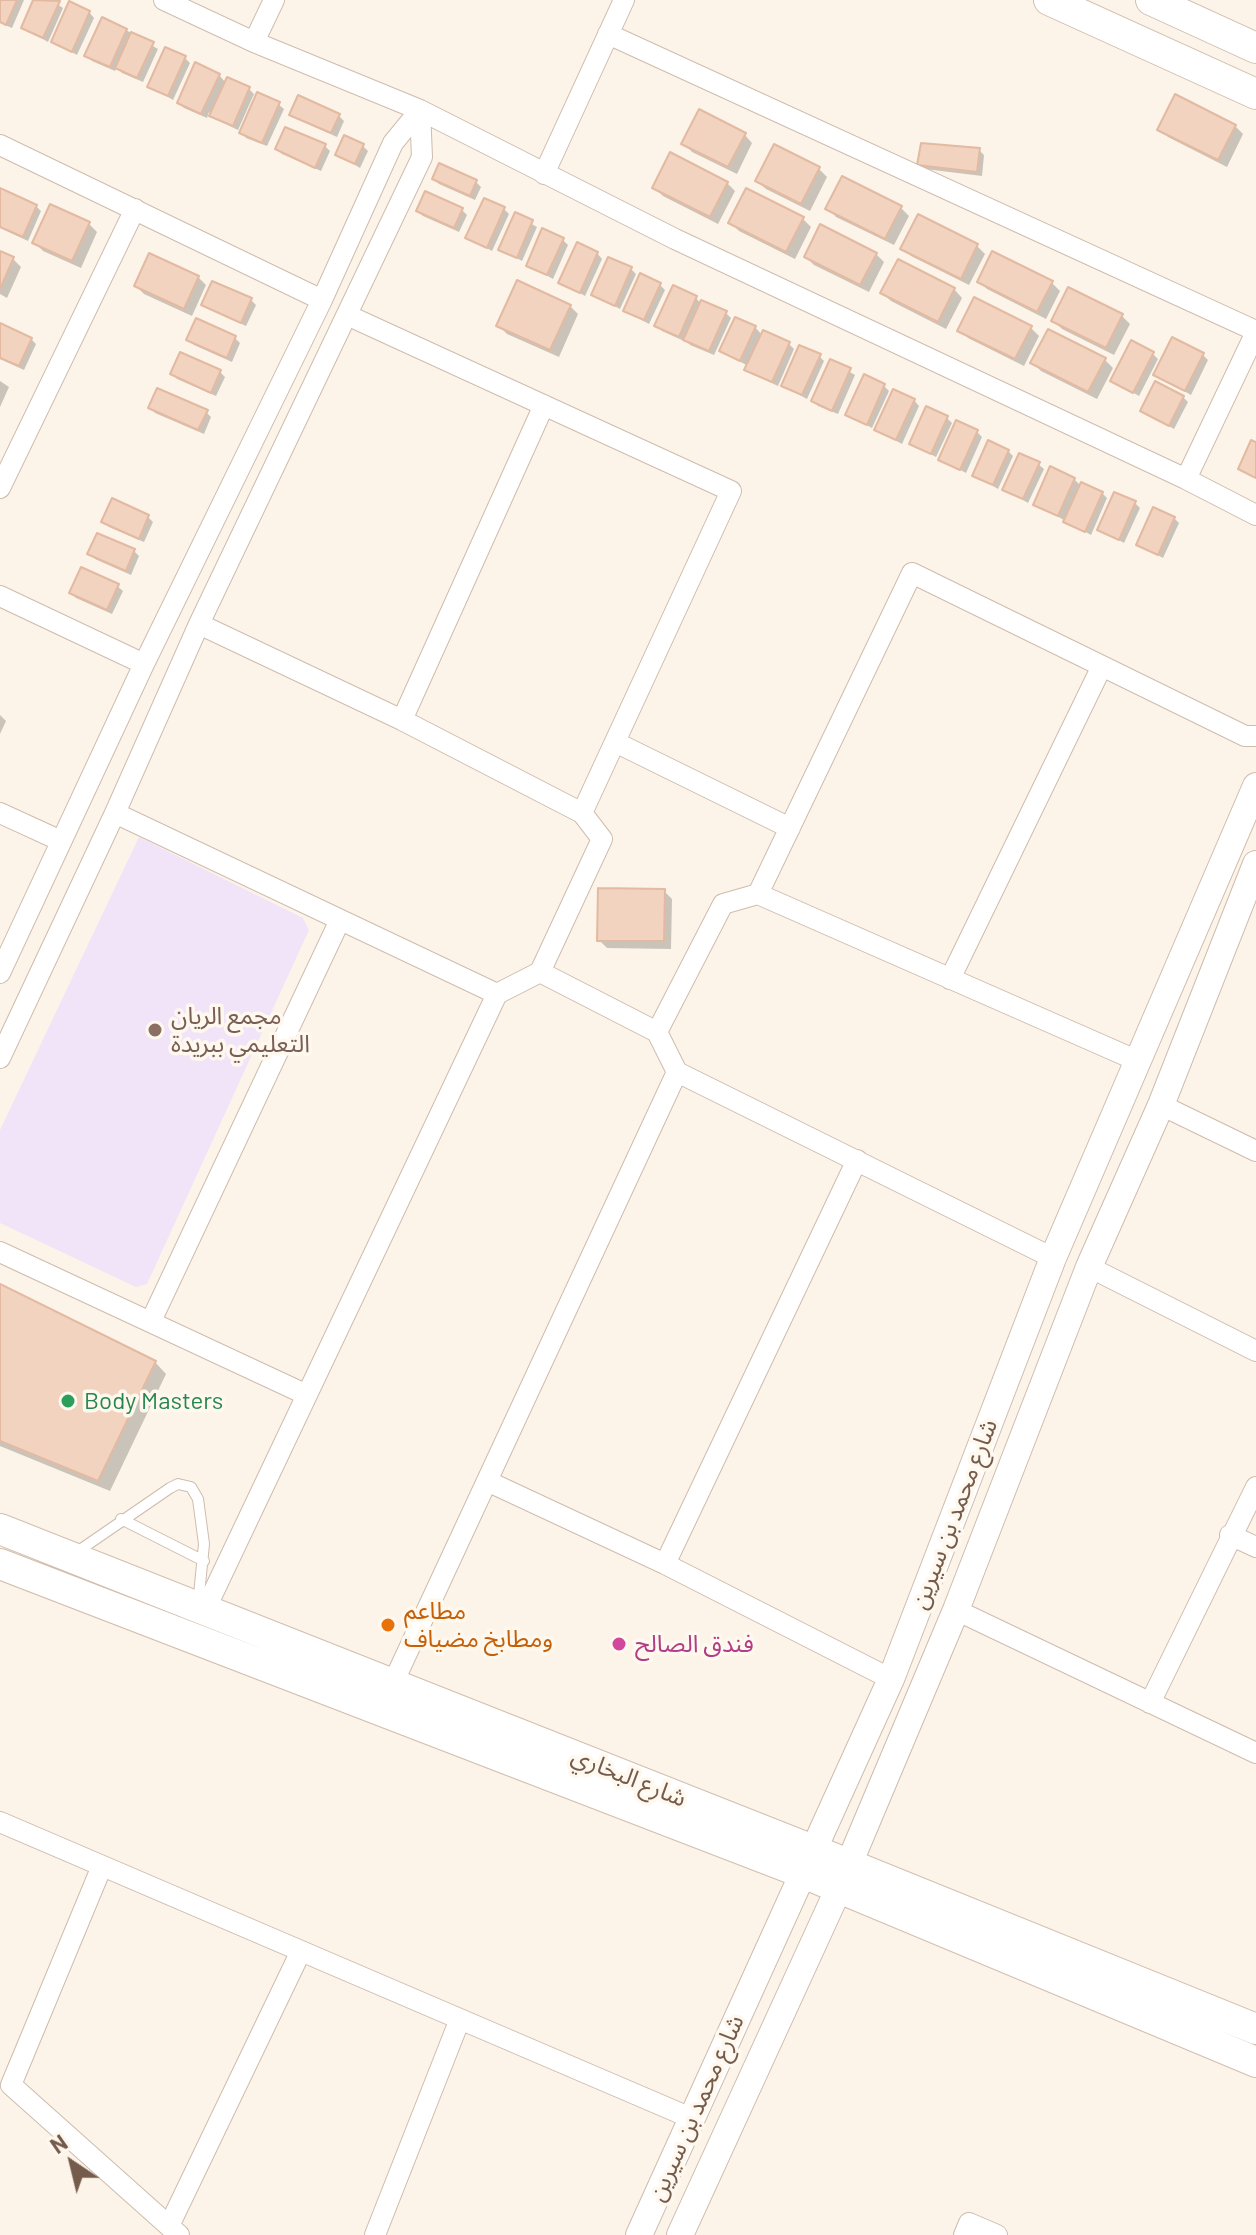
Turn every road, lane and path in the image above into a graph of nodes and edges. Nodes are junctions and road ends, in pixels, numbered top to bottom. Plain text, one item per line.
1 (164, 0) edge
2 (274, 0) edge
3 (624, 0) edge
4 (1049, 0) edge
5 (1151, 0) edge
6 (608, 34) junction
7 (254, 42) junction
8 (1256, 48) edge
9 (1256, 94) edge
10 (420, 110) junction
11 (0, 145) edge
12 (544, 174) junction
13 (135, 209) junction
14 (322, 300) junction
15 (347, 315) junction
16 (1256, 332) edge
17 (544, 405) junction
18 (1186, 479) junction
19 (0, 488) edge
20 (1256, 515) edge
21 (0, 596) edge
22 (199, 624) junction
23 (144, 664) junction
24 (1102, 666) junction
25 (402, 720) junction
26 (1256, 736) edge
27 (615, 742) junction
28 (1256, 786) edge
29 (0, 813) edge
30 (115, 813) junction
31 (582, 813) junction
32 (790, 828) junction
33 (61, 841) junction
34 (1256, 864) edge
35 (758, 894) junction
36 (340, 920) junction
37 (540, 972) junction
38 (0, 973) edge
39 (950, 979) junction
40 (497, 994) junction
41 (657, 1032) junction
42 (0, 1058) edge
43 (1138, 1061) junction
44 (677, 1072) junction
45 (1161, 1105) junction
46 (1256, 1151) edge
47 (857, 1160) junction
48 (0, 1252) edge
49 (1053, 1258) junction
50 (1089, 1267) junction
51 (151, 1321) junction
52 (1256, 1351) edge
53 (307, 1395) junction
54 (487, 1481) junction
55 (1256, 1487) edge
56 (121, 1519) junction
57 (0, 1529) edge
58 (1230, 1535) junction
59 (1256, 1547) edge
60 (70, 1557) junction
61 (204, 1561) junction
62 (0, 1564) edge
63 (665, 1564) junction
64 (201, 1608) junction
65 (956, 1610) junction
66 (891, 1679) junction
67 (393, 1683) junction
68 (1150, 1703) junction
69 (1256, 1753) edge
70 (0, 1822) edge
71 (807, 1862) junction
72 (102, 1866) junction
73 (843, 1877) junction
74 (301, 1951) junction
75 (460, 2019) junction
76 (1256, 2029) edge
77 (1256, 2062) edge
78 (691, 2118) junction
79 (174, 2231) edge
80 (375, 2235) edge
81 (639, 2235) edge
82 (680, 2235) edge
83 (964, 2235) edge
84 (997, 2235) edge

1 - 7 street
2 - 7 street
3 - 6 street
4 - 9 main road
5 - 8 main road
6 - 12 street
6 - 16 street
7 - 10 street
10 - 12 street
10 - 14 street
10 - 15 street
11 - 13 street
12 - 18 street
13 - 14 street
13 - 19 street
14 - 23 street
15 - 17 street
15 - 22 street
16 - 18 street
17 - 25 street
17 - 27 street
18 - 20 street
21 - 23 street
22 - 25 street
22 - 30 street
23 - 33 street
24 - 26 street
24 - 32 street
24 - 39 street
25 - 31 street
27 - 31 street
27 - 32 street
28 - 43 street, شارع محمد بن سيرين
29 - 33 street
30 - 36 street
30 - 42 street
31 - 37 street
32 - 35 street
33 - 38 street
34 - 45 street, شارع محمد بن سيرين
35 - 39 street
35 - 41 street
36 - 40 street
36 - 51 street
37 - 40 street
37 - 41 street
39 - 43 street
40 - 53 street
41 - 44 street
43 - 49 street, شارع محمد بن سيرين
44 - 47 street
44 - 54 street
45 - 46 street
45 - 50 street, شارع محمد بن سيرين
47 - 49 street
47 - 63 street
48 - 51 street
49 - 66 street, شارع محمد بن سيرين
50 - 52 street
50 - 65 street, شارع محمد بن سيرين
51 - 53 street
53 - 64 street
54 - 63 street
54 - 67 street
55 - 58 street
56 - 60 lane
56 - 61 lane
56 - 61 lane
57 - 60 main road, شارع البخاري
58 - 59 street
58 - 68 street
60 - 64 main road, شارع البخاري
61 - 64 lane
62 - 71 main road, شارع البخاري
63 - 66 street
64 - 67 main road, شارع البخاري
65 - 68 street
65 - 73 street, شارع محمد بن سيرين
66 - 71 street, شارع محمد بن سيرين
67 - 71 main road, شارع البخاري
68 - 69 street
70 - 72 street
71 - 73 main road, شارع البخاري
71 - 78 street, شارع محمد بن سيرين
72 - 74 street
72 - 79 street
73 - 76 main road, شارع البخاري
73 - 77 main road, شارع البخاري
73 - 82 street, شارع محمد بن سيرين
74 - 75 street
74 - 79 street
75 - 78 street
75 - 80 street
78 - 81 street, شارع محمد بن سيرين
83 - 84 street

